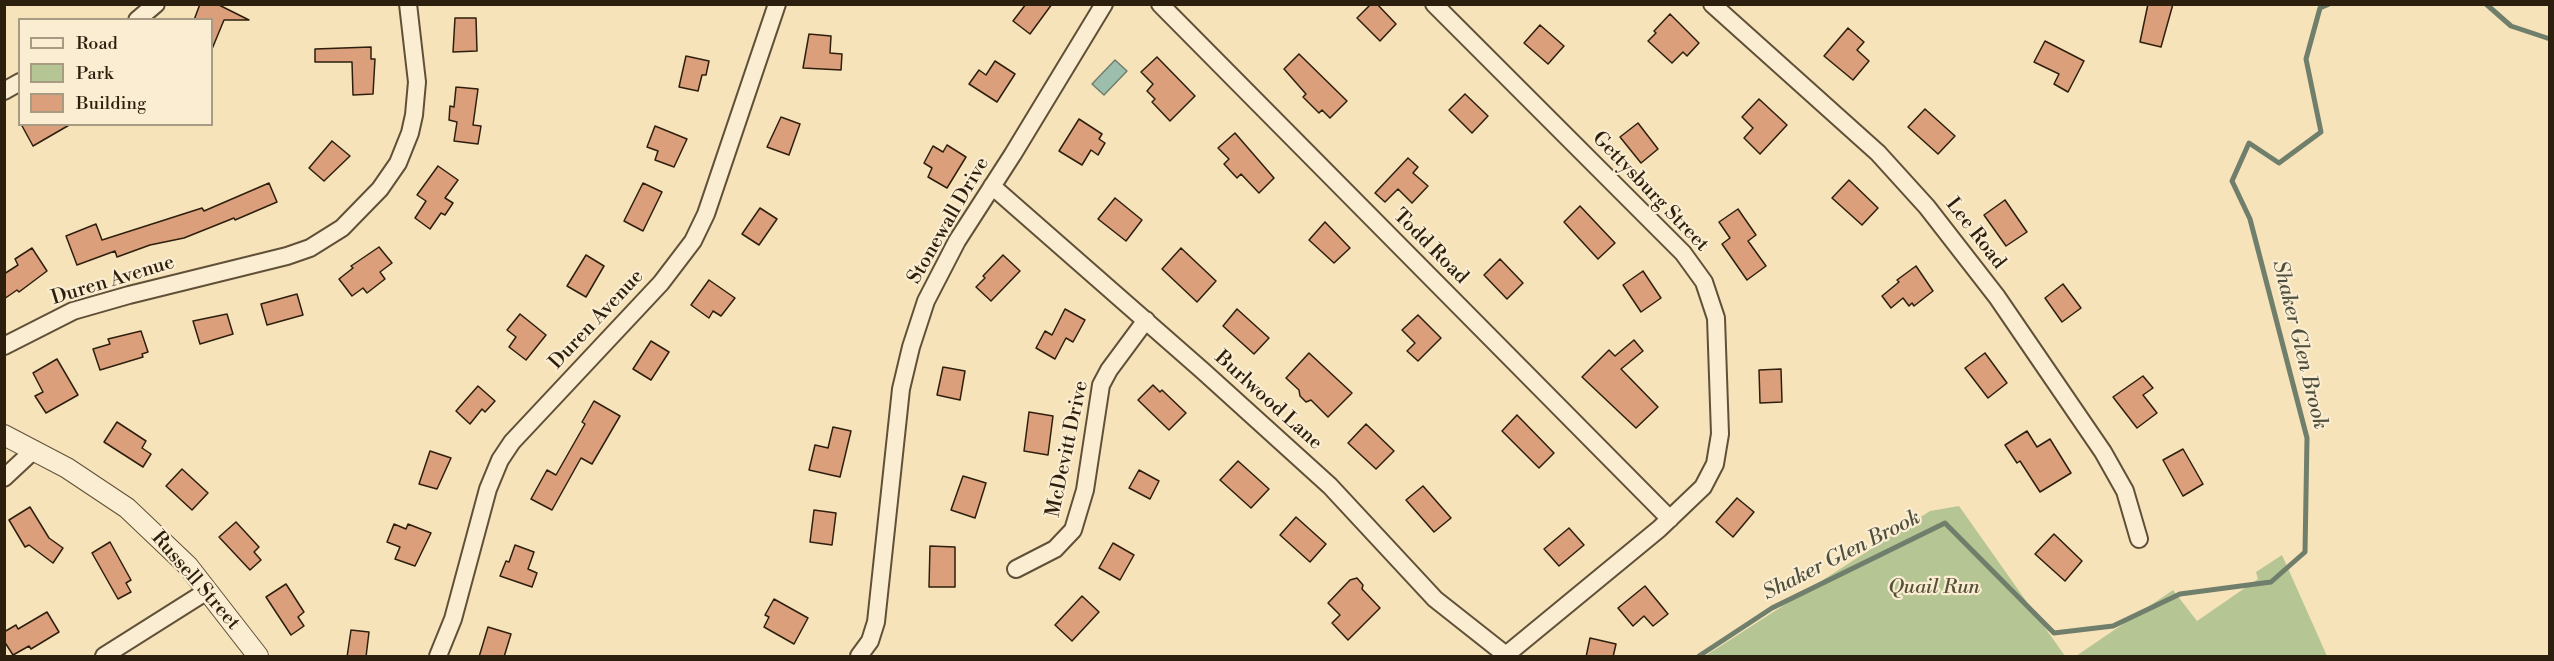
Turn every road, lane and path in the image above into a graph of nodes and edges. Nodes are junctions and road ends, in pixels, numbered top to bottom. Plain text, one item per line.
1 (156, 4) edge
2 (408, 4) edge
3 (777, 4) edge
4 (1104, 4) edge
5 (1160, 4) edge
6 (1434, 4) edge
7 (1712, 4) edge
8 (139, 18) edge
9 (18, 83) edge
10 (4, 91) edge
11 (992, 186) junction
12 (1146, 320) junction
13 (4, 346) edge
14 (4, 435) edge
15 (34, 450) junction
16 (4, 478) edge
17 (1670, 519) junction
18 (2139, 539) dead end
19 (1016, 569) dead end
20 (207, 591) junction
21 (1506, 655) edge
22 (104, 657) edge
23 (258, 657) edge
24 (438, 657) edge
25 (859, 657) edge

1 - 8 street
2 - 13 street, Duren Avenue
3 - 24 street, Duren Avenue
4 - 11 street, Stonewall Drive
5 - 17 street, Todd Road
6 - 17 street, Gettysburg Street
7 - 18 street, Lee Road
9 - 10 street
11 - 12 street, Burlwood Lane
11 - 25 street, Stonewall Drive
12 - 19 street, McDevitt Drive
12 - 21 street, Burlwood Lane
14 - 15 street, Russell Street
15 - 16 street
15 - 20 street, Russell Street
17 - 21 street, Gettysburg Street
20 - 22 street
20 - 23 street, Russell Street

